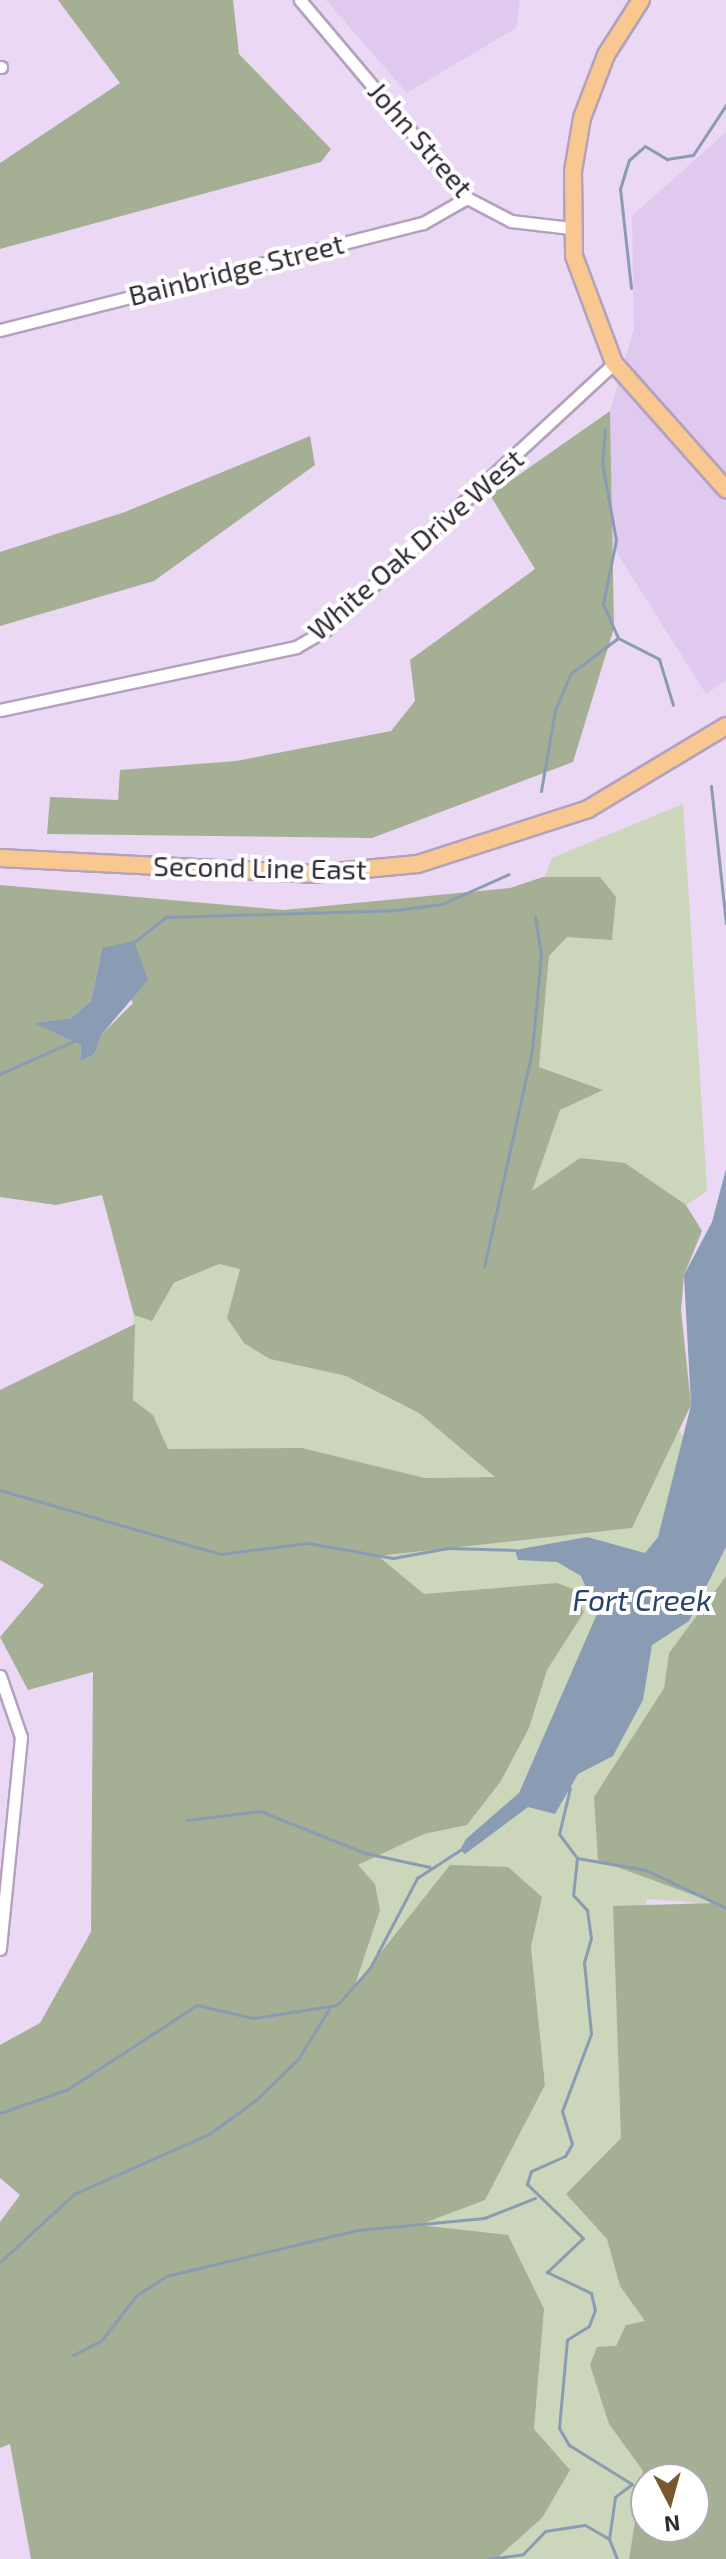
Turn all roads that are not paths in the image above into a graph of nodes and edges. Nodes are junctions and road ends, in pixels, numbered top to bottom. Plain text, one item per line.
1 (300, 0) edge
2 (641, 0) edge
3 (467, 198) junction
4 (571, 228) junction
5 (0, 330) edge
6 (614, 363) junction
7 (726, 489) edge
8 (0, 710) edge
9 (726, 726) edge
10 (0, 858) edge
11 (0, 1676) edge
12 (0, 1949) edge

1 - 3 street, John Street
2 - 4 highway
3 - 4 street, John Street
3 - 5 street, Bainbridge Street
4 - 6 highway
6 - 7 highway
6 - 8 street, White Oak Drive West
9 - 10 highway, Second Line East
11 - 12 street

